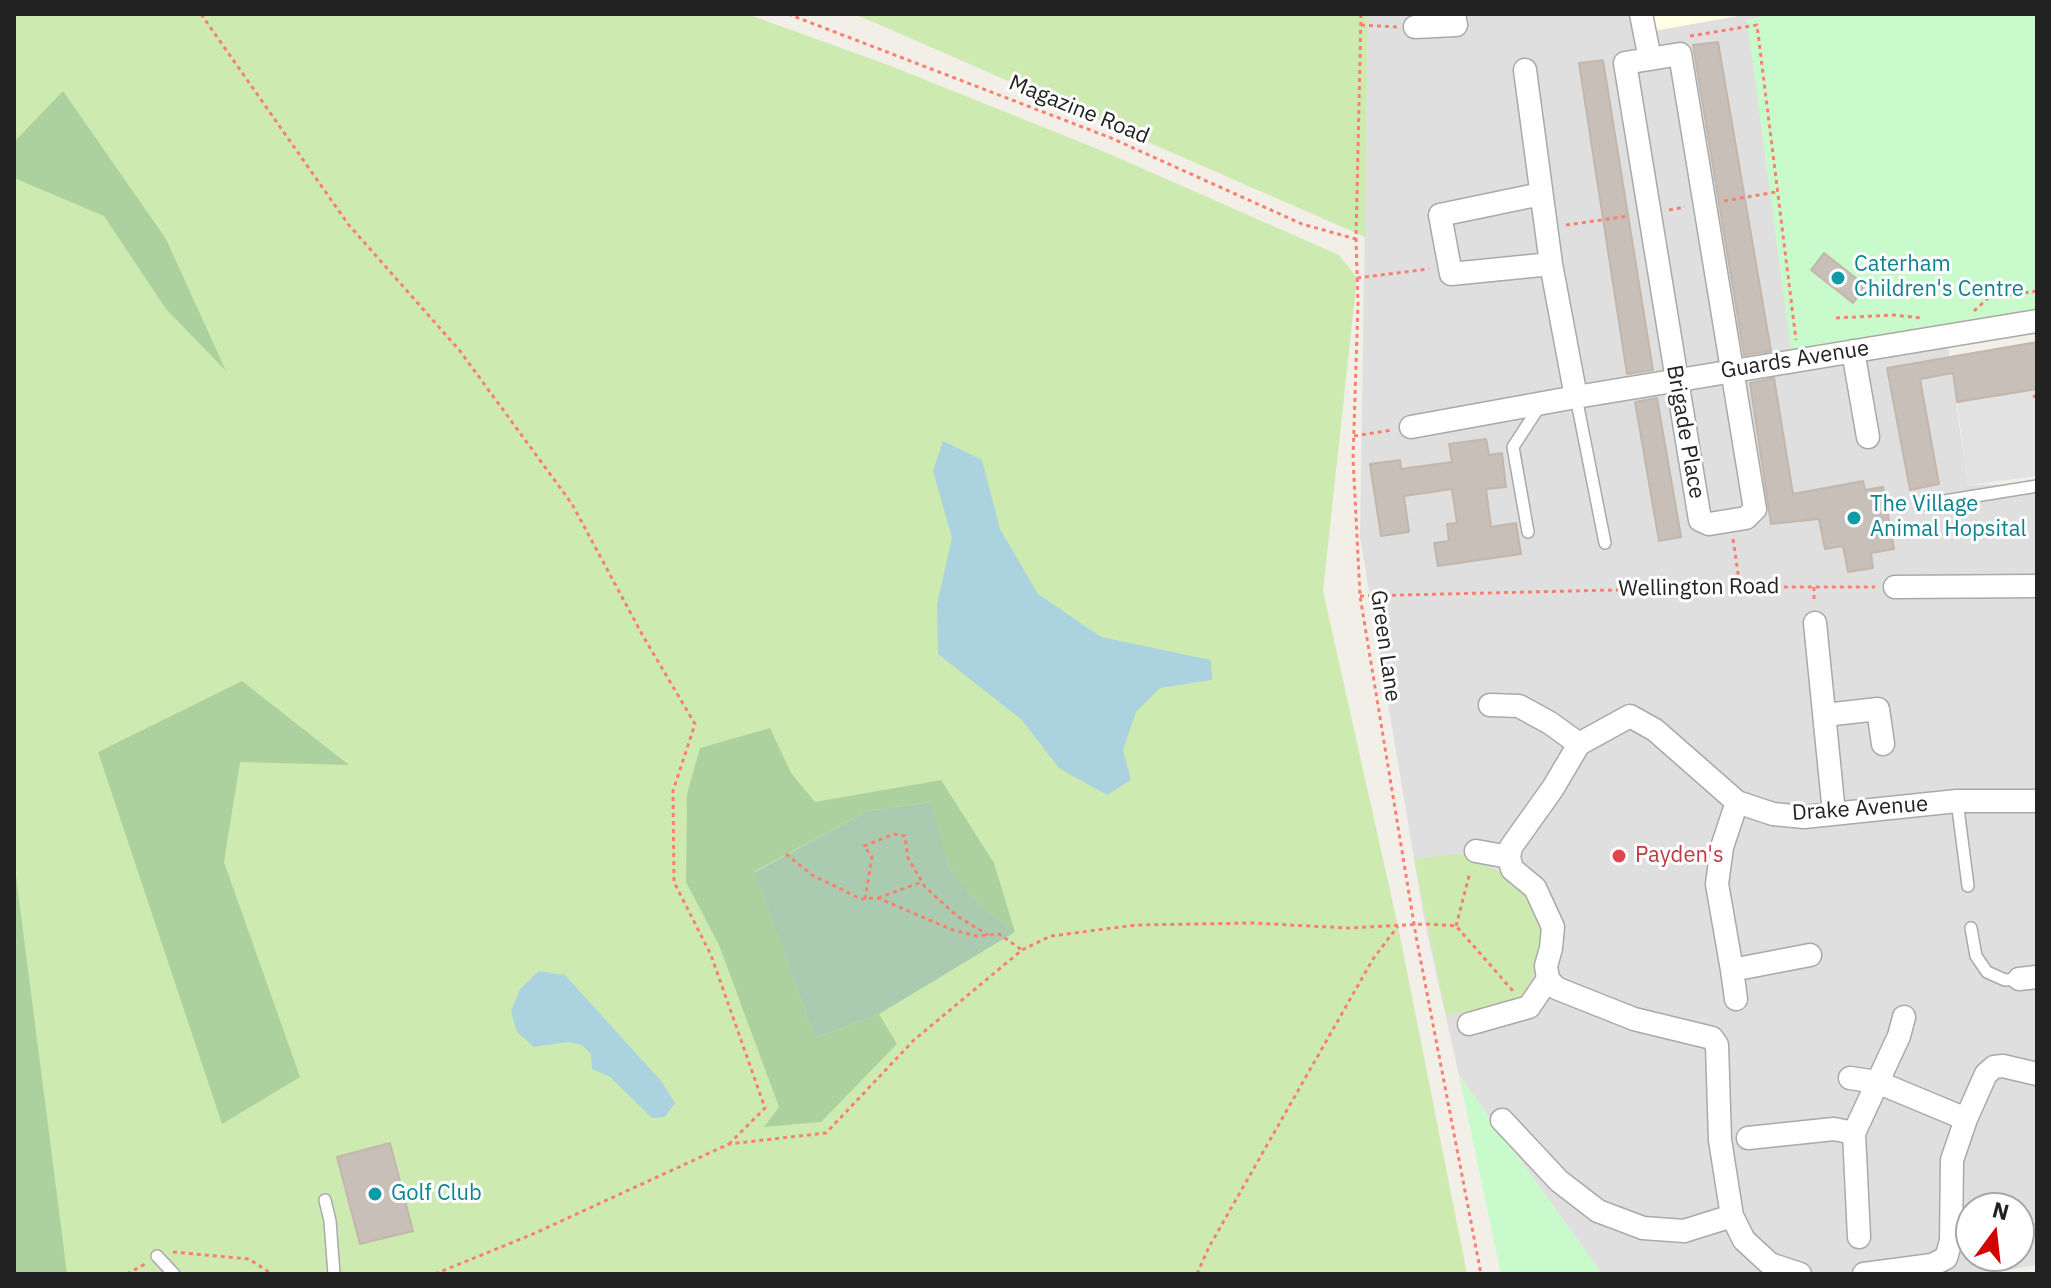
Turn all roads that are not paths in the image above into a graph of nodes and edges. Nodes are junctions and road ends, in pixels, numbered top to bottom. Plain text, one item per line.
1 (1454, 14) edge
2 (1641, 14) edge
3 (1415, 27) road end
4 (1650, 59) junction
5 (1525, 70) dead end
6 (1541, 194) junction
7 (1551, 264) junction
8 (2037, 321) edge
9 (1853, 351) junction
10 (1731, 371) junction
11 (1676, 380) junction
12 (1576, 397) junction
13 (1541, 403) junction
14 (1411, 427) road end
15 (1868, 437) dead end
16 (2037, 486) edge
17 (1920, 505) dead end
18 (1528, 532) dead end
19 (1605, 543) dead end
20 (2037, 586) edge
21 (1895, 587) road end
22 (1815, 623) dead end
23 (1490, 705) dead end
24 (1825, 715) junction
25 (1579, 744) junction
26 (1883, 744) dead end
27 (1957, 801) junction
28 (2037, 801) edge
29 (1737, 802) junction
30 (1834, 813) junction
31 (1478, 852) road end
32 (1509, 857) junction
33 (1968, 886) dead end
34 (1971, 928) dead end
35 (1810, 955) dead end
36 (1732, 970) junction
37 (2028, 978) edge
38 (1548, 979) junction
39 (1736, 999) dead end
40 (1904, 1017) dead end
41 (1469, 1024) dead end
42 (2037, 1074) edge
43 (1850, 1078) dead end
44 (1877, 1082) junction
45 (1966, 1119) junction
46 (1502, 1120) dead end
47 (1854, 1133) junction
48 (1748, 1138) dead end
49 (325, 1200) dead end
50 (1732, 1216) junction
51 (1859, 1237) dead end
52 (157, 1256) road end
53 (174, 1274) edge
54 (334, 1274) edge
55 (1800, 1274) edge
56 (1864, 1274) edge

1 - 3 street
2 - 4 street
4 - 10 street, Brigade Place
4 - 11 street, Brigade Place
5 - 6 street
6 - 7 street
6 - 7 street
7 - 12 street
8 - 9 street, Guards Avenue
9 - 10 street, Guards Avenue
9 - 15 street
10 - 11 street, Guards Avenue
10 - 11 street, Brigade Place
11 - 12 street, Guards Avenue
12 - 13 street, Guards Avenue
12 - 19 lane
13 - 14 street, Guards Avenue
13 - 18 lane
16 - 17 lane
20 - 21 street
22 - 24 street
23 - 25 street
24 - 26 street
24 - 30 street
25 - 29 street, Drake Avenue
25 - 32 street
27 - 28 street, Drake Avenue
27 - 30 street, Drake Avenue
27 - 33 lane
29 - 30 street, Drake Avenue
29 - 36 street
31 - 32 street
32 - 38 street
34 - 37 lane
35 - 36 street
36 - 39 street
38 - 41 street
38 - 50 street
40 - 44 street
42 - 45 street
43 - 44 street
44 - 45 street
44 - 47 street
45 - 56 street
46 - 50 street
47 - 48 street
47 - 51 street
49 - 54 lane
50 - 55 street
52 - 53 lane

